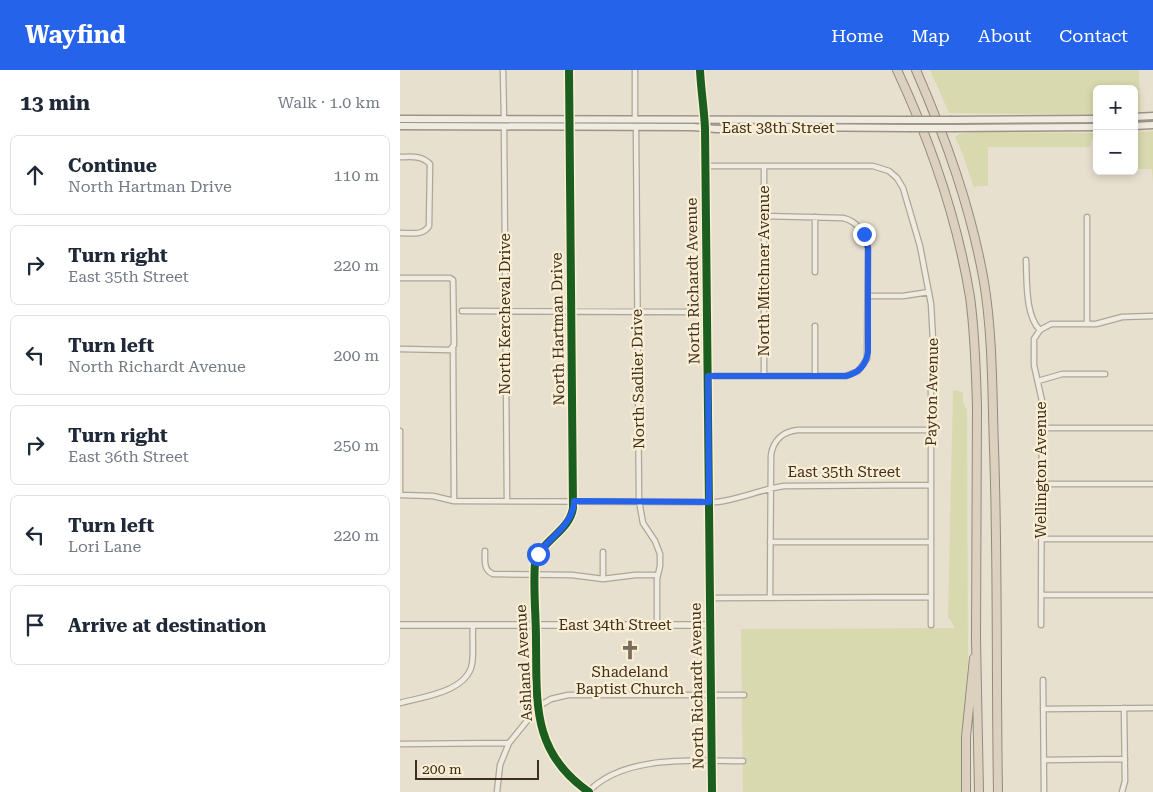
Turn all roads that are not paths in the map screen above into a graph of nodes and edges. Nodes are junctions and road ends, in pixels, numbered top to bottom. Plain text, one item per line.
1 (503, 70) edge
2 (569, 70) edge
3 (634, 70) edge
4 (700, 70) edge
5 (897, 70) edge
6 (916, 70) edge
7 (1153, 116) edge
8 (1138, 117) edge
9 (400, 118) edge
10 (504, 119) junction
11 (635, 119) junction
12 (705, 119) junction
13 (1093, 119) edge
14 (570, 123) junction
15 (1153, 124) edge
16 (400, 126) edge
17 (504, 126) junction
18 (636, 126) junction
19 (1138, 126) edge
20 (1093, 127) edge
21 (705, 128) junction
22 (400, 157) edge
23 (705, 166) junction
24 (764, 166) junction
25 (764, 216) junction
26 (815, 217) junction
27 (1087, 217) dead end
28 (400, 233) edge
29 (1026, 260) dead end
30 (815, 272) dead end
31 (400, 278) edge
32 (930, 292) junction
33 (868, 296) junction
34 (462, 311) dead end
35 (506, 311) junction
36 (572, 311) junction
37 (637, 312) junction
38 (707, 312) junction
39 (1153, 316) edge
40 (1087, 324) junction
41 (815, 326) dead end
42 (1040, 330) junction
43 (453, 347) junction
44 (400, 350) edge
45 (1105, 374) dead end
46 (708, 376) junction
47 (764, 376) junction
48 (815, 376) junction
49 (1038, 381) junction
50 (1042, 428) junction
51 (1153, 428) edge
52 (931, 430) junction
53 (400, 431) edge
54 (1042, 484) junction
55 (1153, 484) edge
56 (931, 486) junction
57 (770, 488) junction
58 (400, 495) edge
59 (454, 501) junction
60 (507, 501) junction
61 (574, 501) junction
62 (639, 501) junction
63 (709, 502) junction
64 (1153, 539) edge
65 (1042, 540) junction
66 (770, 542) junction
67 (931, 542) junction
68 (485, 551) dead end
69 (603, 552) dead end
70 (535, 574) junction
71 (658, 575) junction
72 (603, 579) junction
73 (1042, 595) junction
74 (1153, 595) edge
75 (770, 597) junction
76 (931, 597) junction
77 (710, 598) junction
78 (400, 625) edge
79 (473, 625) junction
80 (536, 625) junction
81 (658, 625) junction
82 (710, 625) junction
83 (931, 625) dead end
84 (1041, 625) dead end
85 (976, 639) junction
86 (1043, 680) dead end
87 (711, 695) junction
88 (744, 695) dead end
89 (400, 703) edge
90 (537, 708) junction
91 (1124, 708) junction
92 (1153, 708) edge
93 (1043, 709) junction
94 (508, 743) junction
95 (400, 744) edge
96 (1125, 759) junction
97 (1044, 760) junction
98 (712, 761) junction
99 (743, 761) dead end
100 (497, 792) edge
101 (588, 792) edge
102 (712, 792) edge
103 (966, 792) edge
104 (980, 792) edge
105 (998, 792) edge
106 (1044, 792) edge
107 (1122, 792) edge

1 - 10 street
2 - 14 street, North Hartman Drive
3 - 11 street
4 - 12 street, North Richardt Avenue
5 - 85 highway
6 - 105 highway
7 - 8 main road
9 - 10 main road, East 38th Street
10 - 14 main road, East 38th Street
11 - 12 main road, East 38th Street
11 - 14 main road, East 38th Street
12 - 13 main road, East 38th Street, bridge
12 - 21 street, North Richardt Avenue
14 - 17 main road, East 38th Street
14 - 18 main road, East 38th Street
14 - 36 street, North Hartman Drive
15 - 19 main road
16 - 17 main road, East 38th Street
17 - 35 street, North Kercheval Drive
18 - 21 main road, East 38th Street
18 - 37 street, North Sadlier Drive
20 - 21 main road, East 38th Street, bridge
21 - 23 street, North Richardt Avenue
22 - 28 street
23 - 24 street
23 - 38 street, North Richardt Avenue
24 - 25 street, North Mitchner Avenue
24 - 32 street, Payton Avenue
25 - 26 street
25 - 47 street, North Mitchner Avenue
26 - 30 street
26 - 33 street
27 - 40 street
29 - 42 street
31 - 43 street
32 - 33 street
32 - 52 street, Payton Avenue
33 - 48 street
34 - 35 street
35 - 36 street
35 - 60 street, North Kercheval Drive
36 - 37 street
36 - 61 street, North Hartman Drive
37 - 38 street
37 - 62 street, North Sadlier Drive
38 - 46 street, North Richardt Avenue
39 - 40 street
40 - 42 street
41 - 48 street
42 - 49 street, Wellington Avenue
43 - 44 street
43 - 59 street
45 - 49 street
46 - 47 street
46 - 63 street, North Richardt Avenue
47 - 48 street
49 - 50 street, Wellington Avenue
50 - 51 street
50 - 54 street, Wellington Avenue
52 - 56 street, Payton Avenue
52 - 57 street
53 - 58 street
54 - 55 street
54 - 65 street, Wellington Avenue
56 - 57 street, East 35th Street
56 - 67 street, Payton Avenue
57 - 63 street, East 35th Street
57 - 66 street
58 - 59 street, East 35th Street
59 - 60 street, East 35th Street
60 - 61 street, East 35th Street
61 - 62 street, East 35th Street
61 - 70 street, North Hartman Drive
62 - 63 street, East 35th Street
62 - 71 street, North Sadlier Drive
63 - 77 street, North Richardt Avenue
64 - 65 street
65 - 73 street, Wellington Avenue
66 - 67 street
66 - 75 street
67 - 76 street, Payton Avenue
68 - 70 street
69 - 72 street
70 - 72 street
70 - 80 street, Ashland Avenue
71 - 72 street
71 - 81 street, North Sadlier Drive
73 - 74 street
73 - 84 street, Wellington Avenue
75 - 76 street
75 - 77 street
76 - 83 street, Payton Avenue
77 - 82 street, North Richardt Avenue
78 - 79 street, East 34th Street
79 - 80 street, East 34th Street
79 - 89 street
80 - 81 street, East 34th Street
80 - 90 street, Ashland Avenue
81 - 82 street, East 34th Street
82 - 87 street, North Richardt Avenue
85 - 103 highway
85 - 104 highway
86 - 93 street
87 - 88 street
87 - 90 street
87 - 98 street, North Richardt Avenue
90 - 94 street
90 - 101 street, Ashland Avenue
91 - 92 street
91 - 93 street
91 - 96 street
93 - 97 street
94 - 95 street
94 - 100 street
96 - 97 street
96 - 107 street
97 - 106 street
98 - 99 street
98 - 101 street
98 - 102 street, North Richardt Avenue

